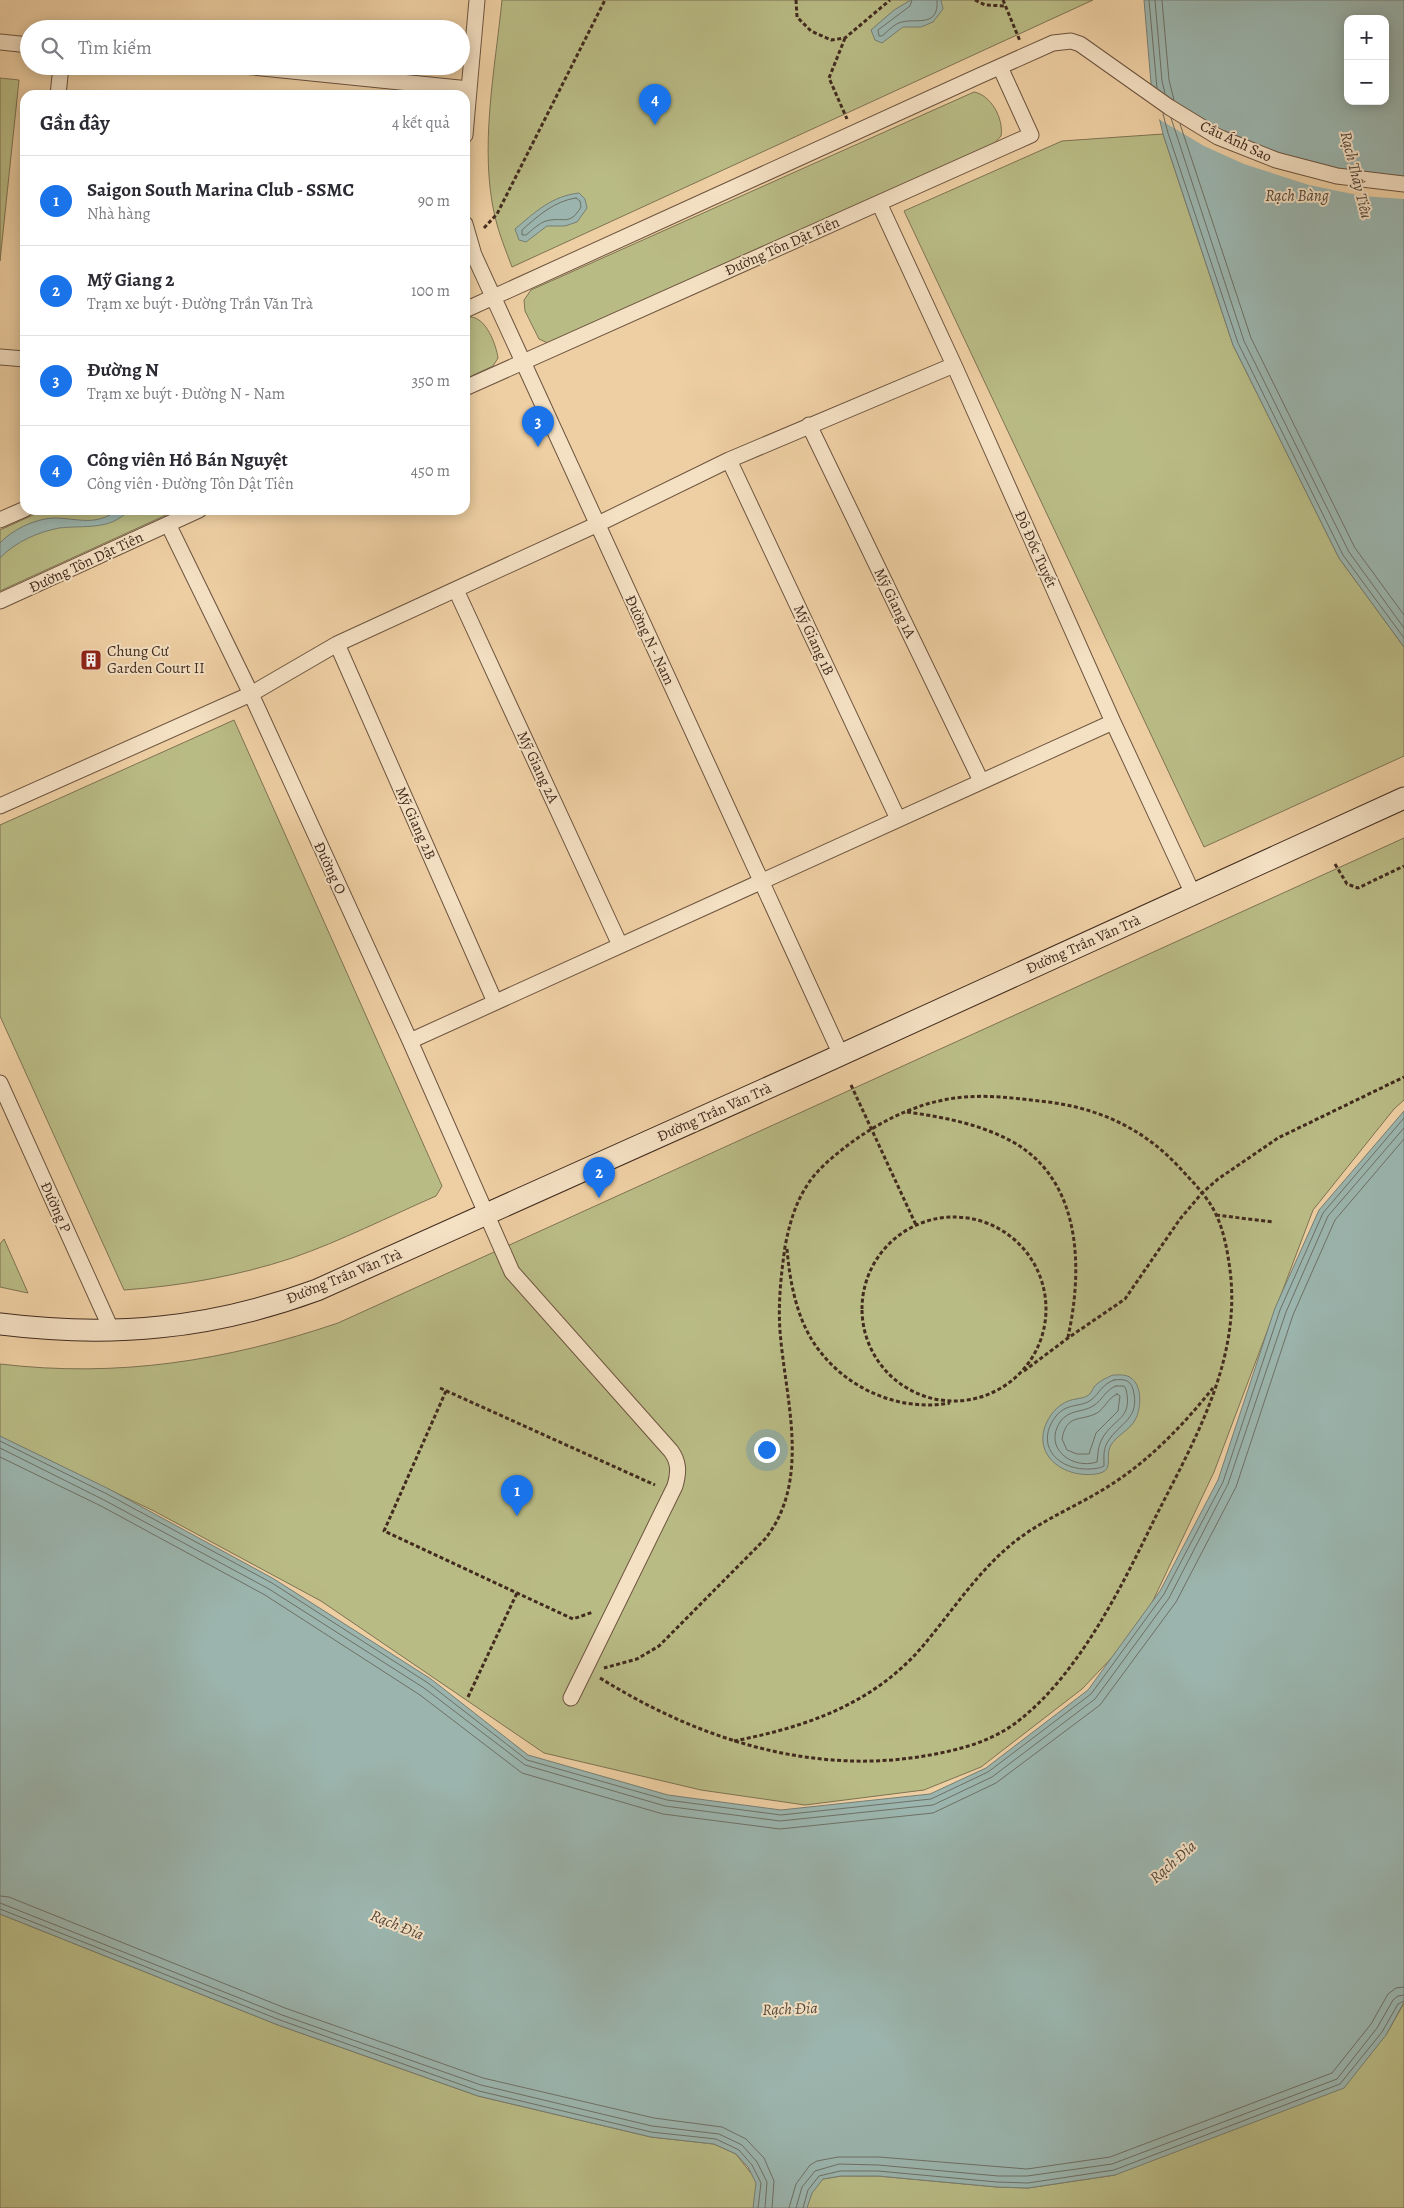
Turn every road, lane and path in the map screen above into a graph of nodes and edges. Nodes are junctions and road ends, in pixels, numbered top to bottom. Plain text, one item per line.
1 (477, 0) edge
2 (605, 0) edge
3 (796, 0) edge
4 (890, 0) edge
5 (975, 0) edge
6 (1003, 0) edge
7 (1007, 6) junction
8 (844, 38) junction
9 (0, 42) edge
10 (20, 44) edge
11 (1026, 55) junction
12 (1000, 67) junction
13 (59, 75) edge
14 (331, 75) edge
15 (469, 89) joint
16 (58, 90) edge
17 (854, 134) junction
18 (1404, 184) edge
19 (879, 203) junction
20 (470, 240) edge
21 (470, 249) edge
22 (494, 298) junction
23 (470, 308) edge
24 (0, 357) edge
25 (20, 359) edge
26 (524, 362) junction
27 (954, 364) junction
28 (470, 386) edge
29 (809, 425) junction
30 (729, 460) junction
31 (20, 511) edge
32 (188, 515) edge
33 (0, 520) edge
34 (168, 524) junction
35 (598, 524) junction
36 (456, 590) junction
37 (0, 601) edge
38 (337, 644) junction
39 (250, 694) junction
40 (1113, 722) junction
41 (981, 782) junction
42 (1404, 798) edge
43 (0, 806) edge
44 (898, 819) junction
45 (1336, 864) dead end
46 (1404, 866) edge
47 (761, 882) junction
48 (1193, 894) junction
49 (620, 945) junction
50 (496, 1002) junction
51 (410, 1041) junction
52 (841, 1055) junction
53 (1404, 1077) edge
54 (0, 1083) edge
55 (851, 1085) dead end
56 (905, 1112) junction
57 (872, 1129) junction
58 (1202, 1193) junction
59 (487, 1214) junction
60 (1216, 1215) junction
61 (1273, 1222) dead end
62 (916, 1225) junction
63 (786, 1243) junction
64 (0, 1324) edge
65 (112, 1332) junction
66 (1068, 1338) junction
67 (1015, 1378) junction
68 (1216, 1385) junction
69 (440, 1388) dead end
70 (446, 1391) junction
71 (961, 1401) junction
72 (655, 1485) dead end
73 (517, 1594) junction
74 (593, 1612) dead end
75 (603, 1668) dead end
76 (598, 1677) dead end
77 (468, 1697) dead end
78 (571, 1698) dead end
79 (733, 1741) junction

1 - 15 street
2 - 20 path
3 - 8 path
4 - 8 path
5 - 7 path
6 - 7 path
7 - 11 path
8 - 17 path
9 - 10 street
11 - 12 street
11 - 18 street, Cầu Ánh Sao
12 - 17 street
12 - 19 street, Đường Tôn Dật Tiên
13 - 16 street
14 - 15 street
17 - 22 street
19 - 26 street, Đường Tôn Dật Tiên
19 - 27 street, Đô Đốc Tuyết
21 - 22 street, Đường N - Nam
22 - 23 street
22 - 26 street, Đường N - Nam
24 - 25 street
26 - 28 street, Đường Tôn Dật Tiên
26 - 35 street, Đường N - Nam
27 - 29 street
27 - 40 street, Đô Đốc Tuyết
29 - 30 street
29 - 41 street, Mỹ Giang 1A
30 - 35 street
30 - 44 street, Mỹ Giang 1B
31 - 33 street
32 - 34 street, Đường Tôn Dật Tiên
34 - 37 street, Đường Tôn Dật Tiên
34 - 39 street, Đường O
35 - 36 street
35 - 47 street, Đường N - Nam
36 - 38 street
36 - 49 street, Mỹ Giang 2A
38 - 39 street
38 - 50 street, Mỹ Giang 2B
39 - 43 street
39 - 51 street, Đường O
40 - 41 street
40 - 48 street, Đô Đốc Tuyết
41 - 44 street
42 - 48 main road, Đường Trần Văn Trà
44 - 47 street
45 - 46 path
47 - 49 street
47 - 52 street, Đường N - Nam
48 - 52 main road, Đường Trần Văn Trà
49 - 50 street
50 - 51 street
51 - 59 street, Đường O
52 - 59 main road, Đường Trần Văn Trà
53 - 58 path
54 - 65 street, Đường P
55 - 57 path
56 - 57 path
56 - 58 path
56 - 66 path
57 - 62 path
57 - 63 path
58 - 60 path
58 - 66 path
59 - 65 main road, Đường Trần Văn Trà
59 - 78 street, Đường O
60 - 61 path
60 - 68 path
62 - 67 path
62 - 71 path
63 - 71 path
63 - 75 path
64 - 65 main road, Đường Trần Văn Trà
66 - 67 path
67 - 71 path
68 - 79 path
68 - 79 path
69 - 70 path
70 - 72 path
70 - 73 path
73 - 74 path
73 - 77 path
76 - 79 path

